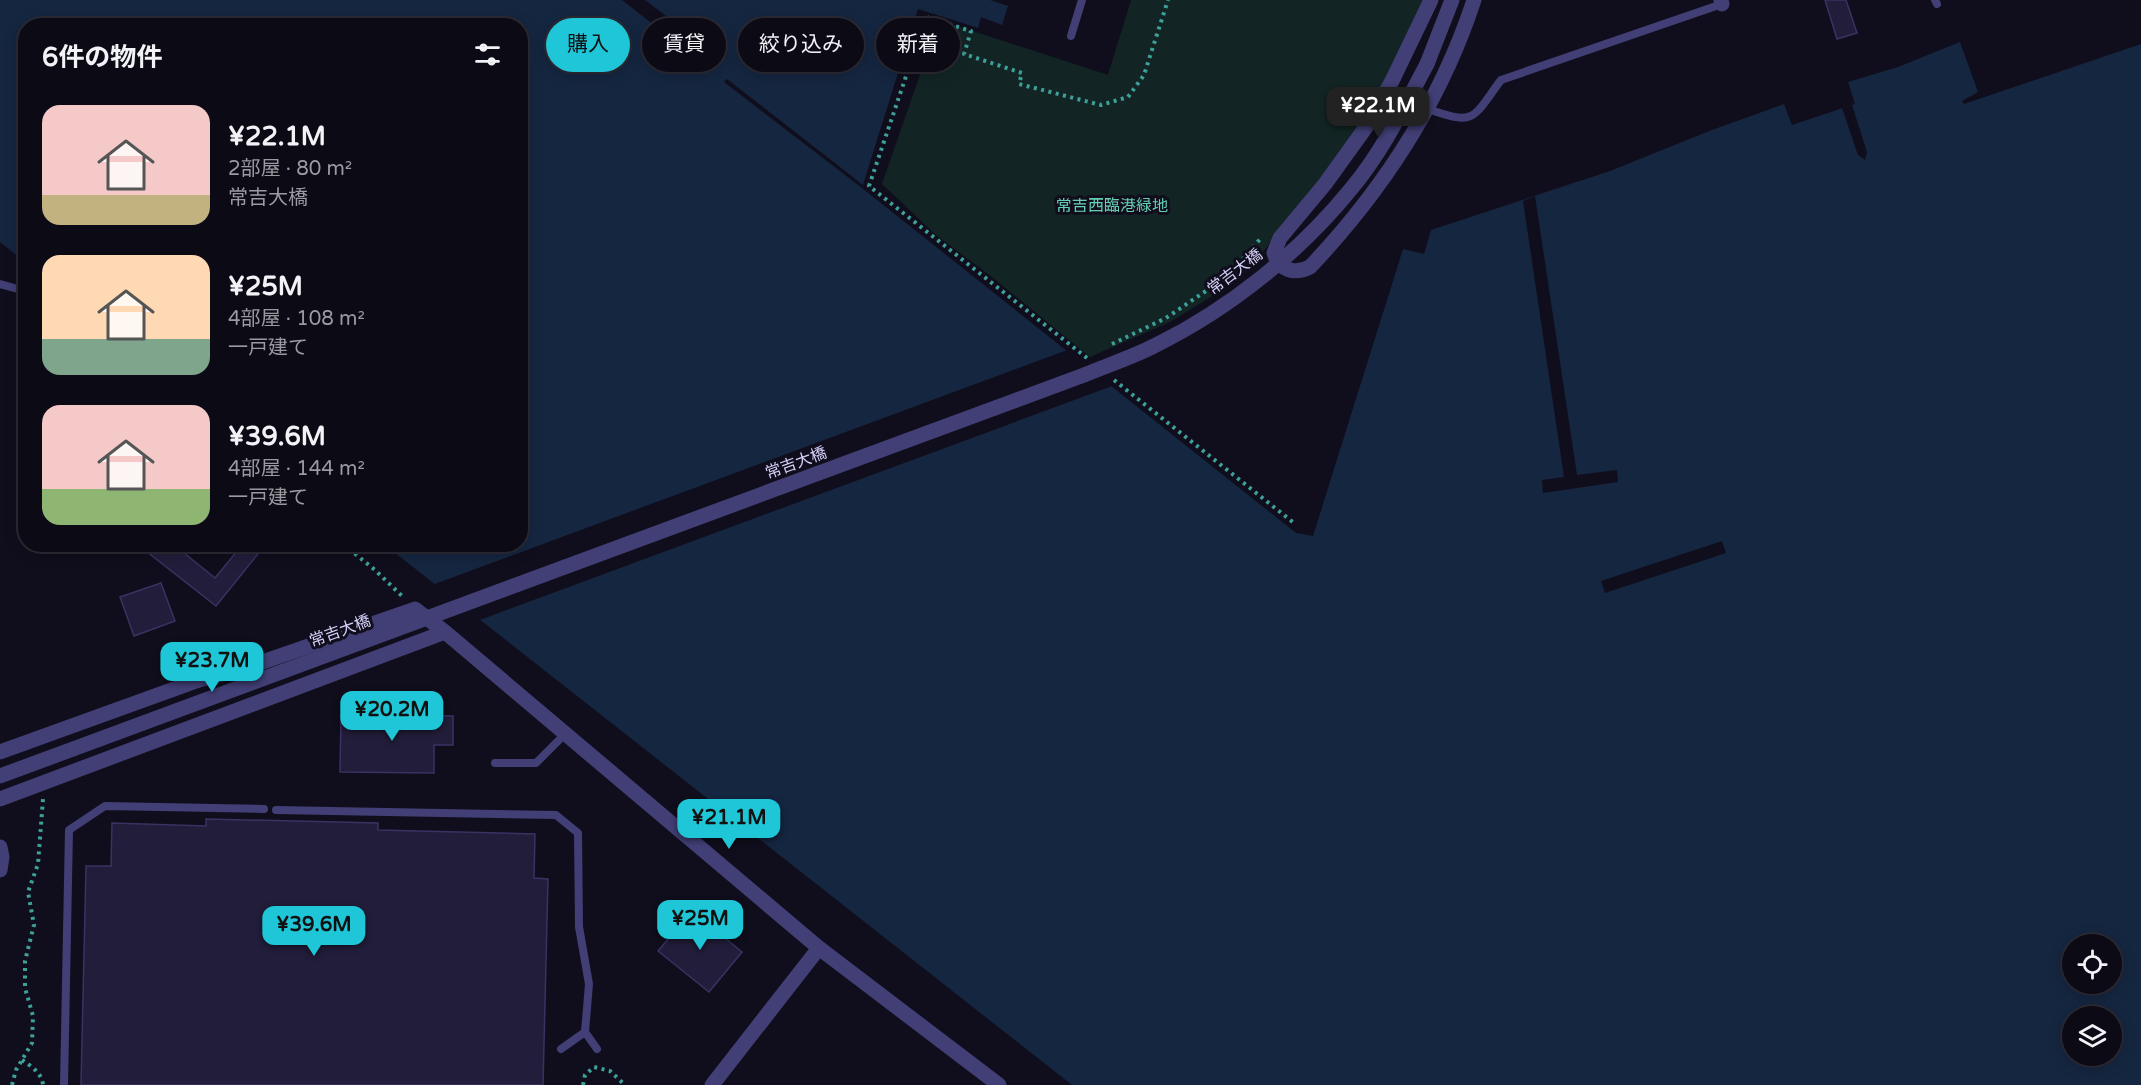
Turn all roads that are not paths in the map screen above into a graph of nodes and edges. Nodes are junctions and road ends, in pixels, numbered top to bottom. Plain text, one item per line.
1 (1082, 0) edge
2 (1431, 0) edge
3 (1452, 0) edge
4 (1474, 0) edge
5 (1722, 2) edge
6 (1071, 36) dead end
7 (1428, 109) junction
8 (0, 284) edge
9 (18, 289) dead end
10 (445, 632) junction
11 (565, 734) junction
12 (0, 752) edge
13 (495, 763) dead end
14 (0, 776) edge
15 (0, 799) edge
16 (264, 809) dead end
17 (276, 810) dead end
18 (0, 847) edge
19 (0, 870) edge
20 (819, 948) junction
21 (585, 1032) junction
22 (561, 1049) dead end
23 (597, 1049) dead end
24 (64, 1085) edge
25 (712, 1085) edge
26 (999, 1085) edge

1 - 6 lane
2 - 7 street
3 - 14 street, 常吉大橋, bridge
4 - 7 street
5 - 7 lane
8 - 9 lane
10 - 11 street
10 - 12 street
10 - 15 street
11 - 13 lane
11 - 20 street
16 - 24 lane
17 - 21 lane
18 - 19 street
20 - 25 street
20 - 26 street
21 - 22 lane
21 - 23 lane

